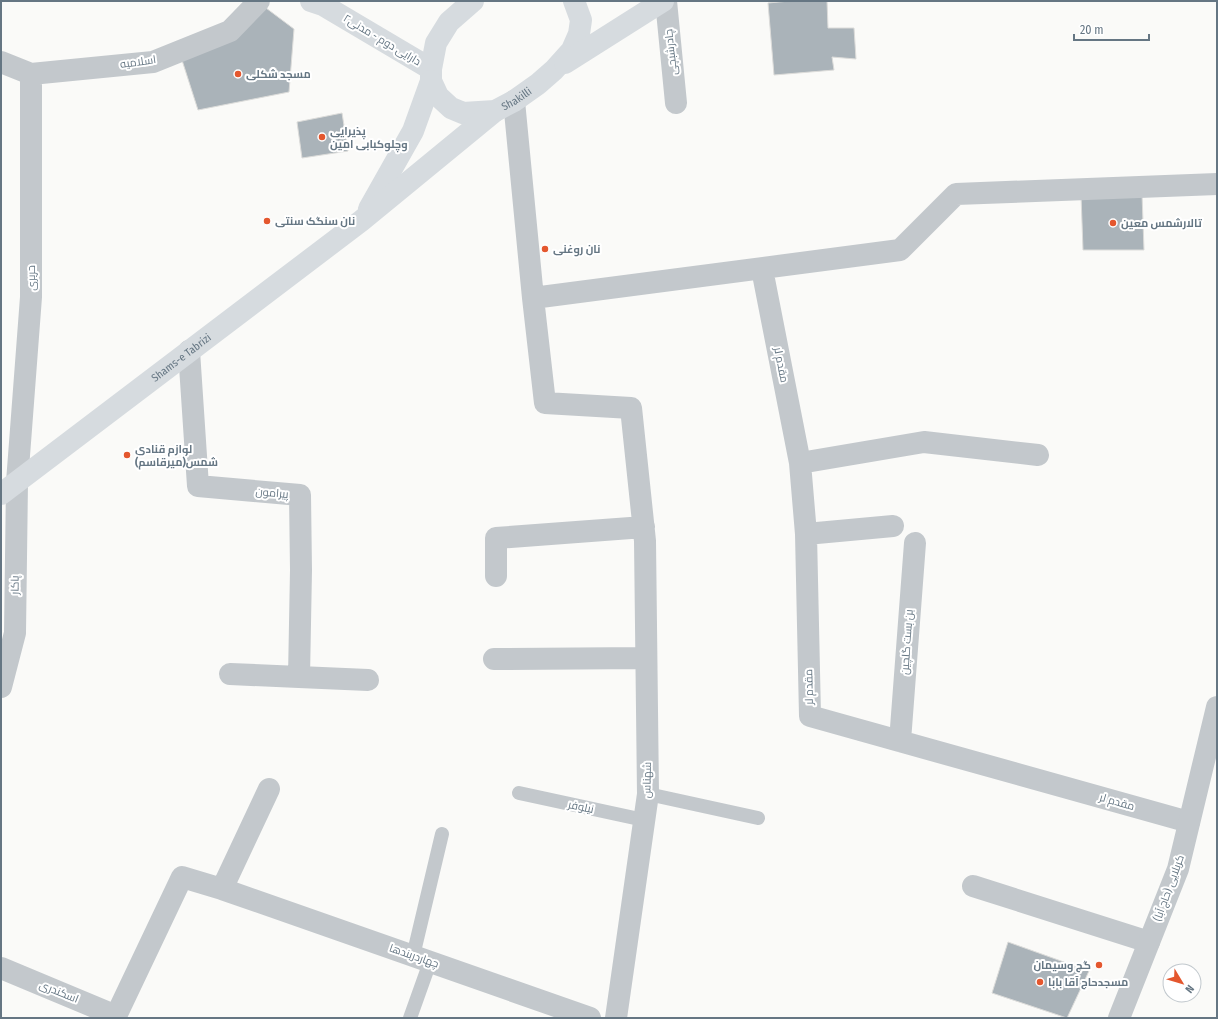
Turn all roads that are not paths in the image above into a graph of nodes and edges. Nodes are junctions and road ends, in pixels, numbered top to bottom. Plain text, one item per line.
1 (259, 1) edge
2 (311, 1) edge
3 (473, 1) edge
4 (574, 1) edge
5 (664, 1) edge
6 (1, 62) edge
7 (554, 70) junction
8 (31, 74) junction
9 (431, 75) junction
10 (514, 101) junction
11 (676, 103) dead end
12 (495, 111) junction
13 (1217, 184) edge
14 (362, 221) junction
15 (762, 268) junction
16 (533, 298) junction
17 (190, 351) junction
18 (1038, 455) dead end
19 (800, 463) junction
20 (9, 488) edge
21 (893, 526) dead end
22 (645, 534) junction
23 (806, 534) junction
24 (915, 543) dead end
25 (496, 576) dead end
26 (646, 658) junction
27 (494, 659) dead end
28 (230, 674) dead end
29 (299, 677) junction
30 (368, 680) dead end
31 (1, 687) edge
32 (1217, 707) edge
33 (900, 741) junction
34 (269, 789) dead end
35 (519, 793) dead end
36 (648, 794) junction
37 (758, 818) dead end
38 (644, 820) junction
39 (1189, 822) junction
40 (442, 834) dead end
41 (973, 886) dead end
42 (230, 892) junction
43 (1149, 942) junction
44 (422, 959) junction
45 (1, 968) edge
46 (116, 1017) edge
47 (410, 1018) edge
48 (590, 1018) edge
49 (616, 1018) edge
50 (1119, 1018) edge

1 - 8 street, اسلامیه
2 - 9 main road, دارایی دوم - مدنی۲
3 - 9 main road
4 - 7 main road, Shakilli
5 - 7 main road
5 - 11 street, چادرشبچی
6 - 8 street, اسلامیه
7 - 10 main road, Shakilli
8 - 20 street, حریری
9 - 12 main road, Shakilli
9 - 14 main road
10 - 12 main road, Shakilli
10 - 16 street
12 - 14 main road, Shams-e Tabrizi
13 - 15 street
14 - 17 main road, Shams-e Tabrizi
15 - 16 street
15 - 19 street, مقدم لر
16 - 22 street, شهناس
17 - 20 main road, Shams-e Tabrizi
17 - 29 street, پیرامون
18 - 19 street
19 - 23 street, مقدم لر
20 - 31 street, پاکار
21 - 23 street
22 - 25 street
22 - 26 street, شهناس
23 - 33 street, مقدم لر
24 - 33 street, بن بست گلچین
26 - 27 street
26 - 36 street, شهناس
28 - 29 street
29 - 30 street
32 - 39 street, کربلایی (حاج آبا)
33 - 39 street, مقدم لر
34 - 42 street
35 - 38 lane, نیلوفر
36 - 37 lane
36 - 38 street, شهناس
38 - 49 street, شهناس
39 - 43 street, کربلایی (حاج آبا)
40 - 44 lane
41 - 43 street
42 - 44 street, چهاردربندها
42 - 46 street, چهاردربندها
43 - 50 street, کربلایی (حاج آبا)
44 - 47 lane
44 - 48 street, چهاردربندها
45 - 46 street, اسکندری

